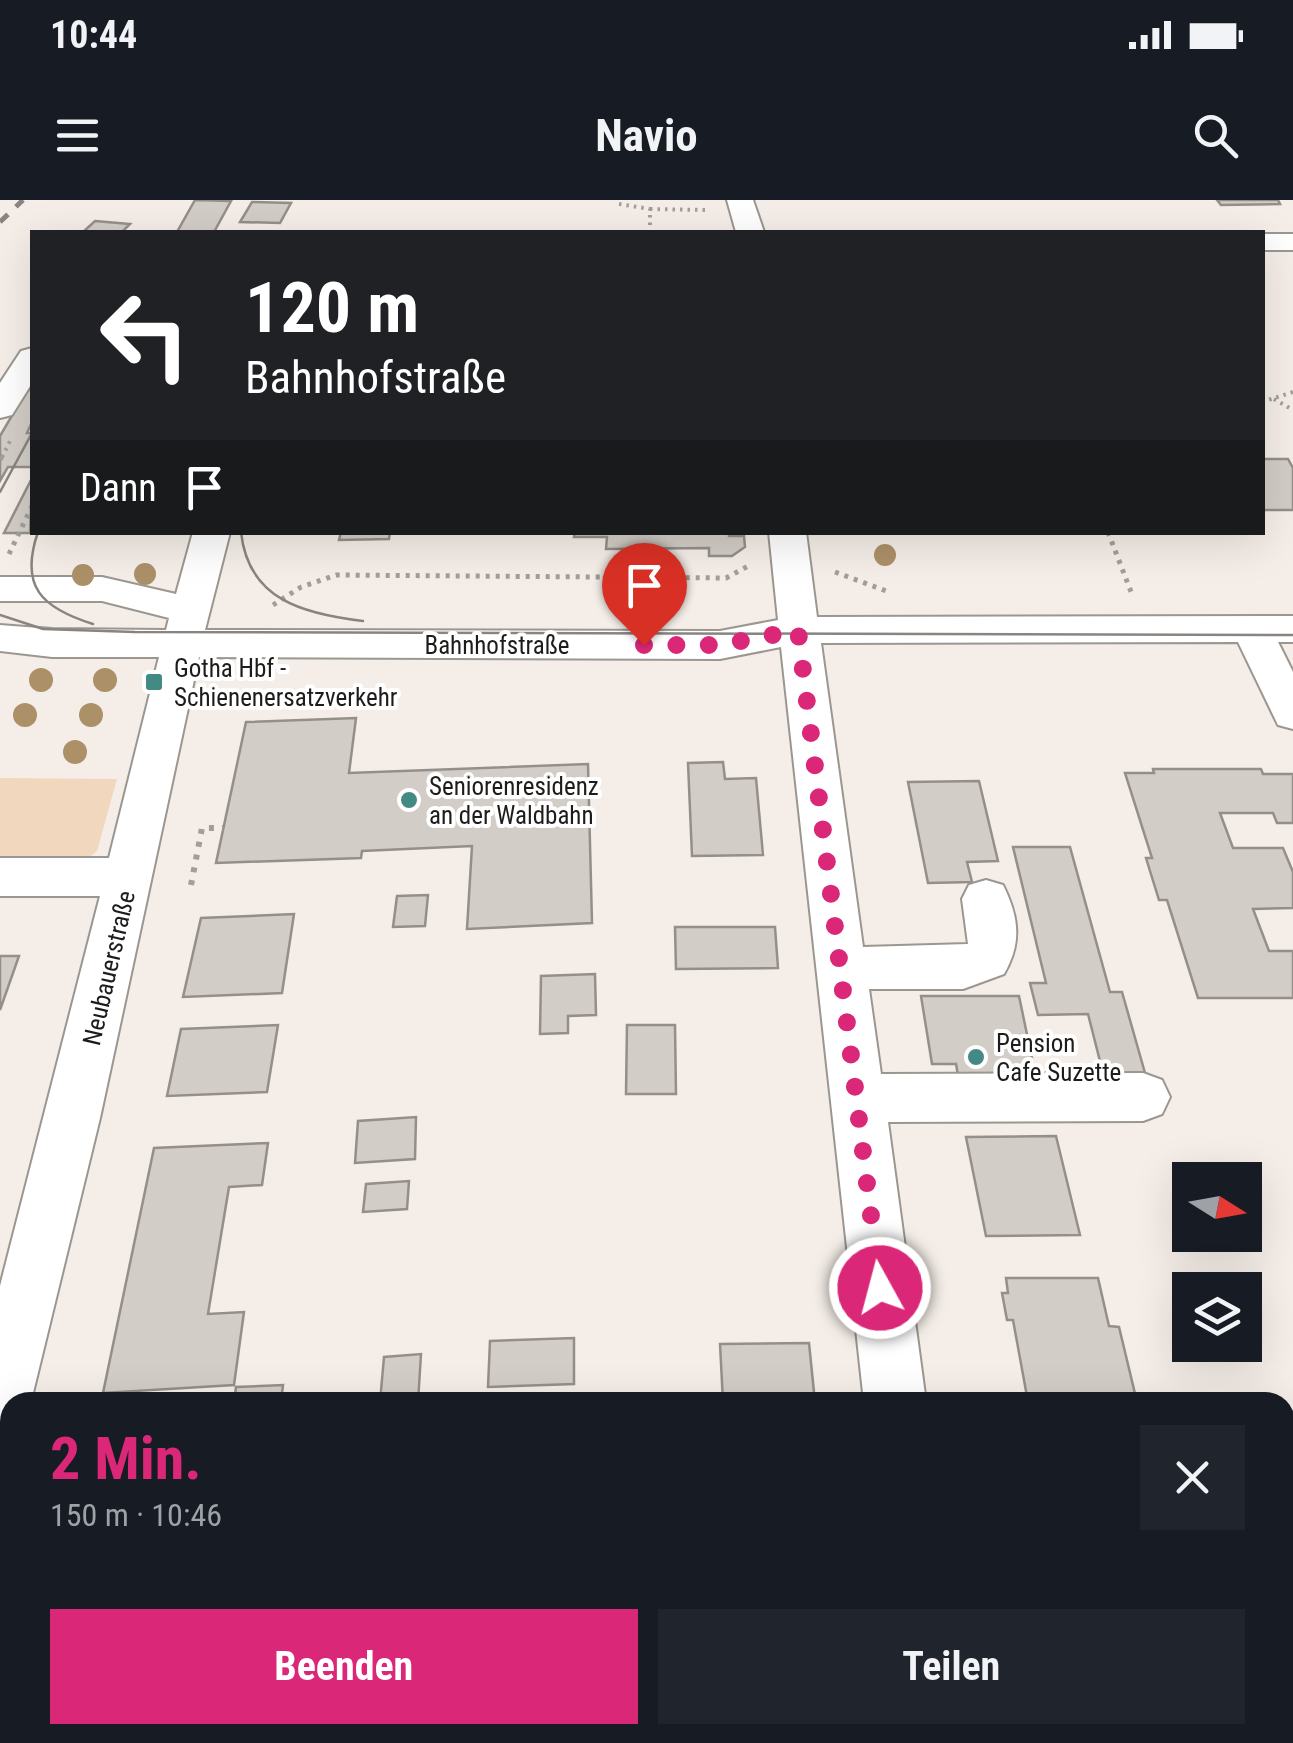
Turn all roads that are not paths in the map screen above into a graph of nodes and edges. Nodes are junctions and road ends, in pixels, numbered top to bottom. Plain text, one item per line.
1 (1265, 242) edge
2 (1293, 242) edge
3 (30, 361) edge
4 (0, 408) edge
5 (211, 535) edge
6 (788, 548) edge
7 (4, 572) edge
8 (182, 618) junction
9 (1251, 629) junction
10 (1293, 629) edge
11 (798, 630) junction
12 (0, 638) edge
13 (1293, 714) edge
14 (0, 877) edge
15 (130, 878) junction
16 (986, 898) dead end
17 (839, 968) junction
18 (1143, 1097) dead end
19 (855, 1098) junction
20 (2, 1392) edge
21 (894, 1392) edge

1 - 2 street
3 - 4 street
5 - 8 street, Neubauerstraße
6 - 11 street
7 - 8 street
8 - 11 street, Bahnhofstraße
8 - 12 street, Bahnhofstraße
8 - 15 street, Neubauerstraße
9 - 10 street, Bahnhofstraße
9 - 11 street, Bahnhofstraße
9 - 13 street
11 - 17 street
14 - 15 street
15 - 20 street, Neubauerstraße
16 - 17 street
17 - 19 street
18 - 19 street
19 - 21 street

